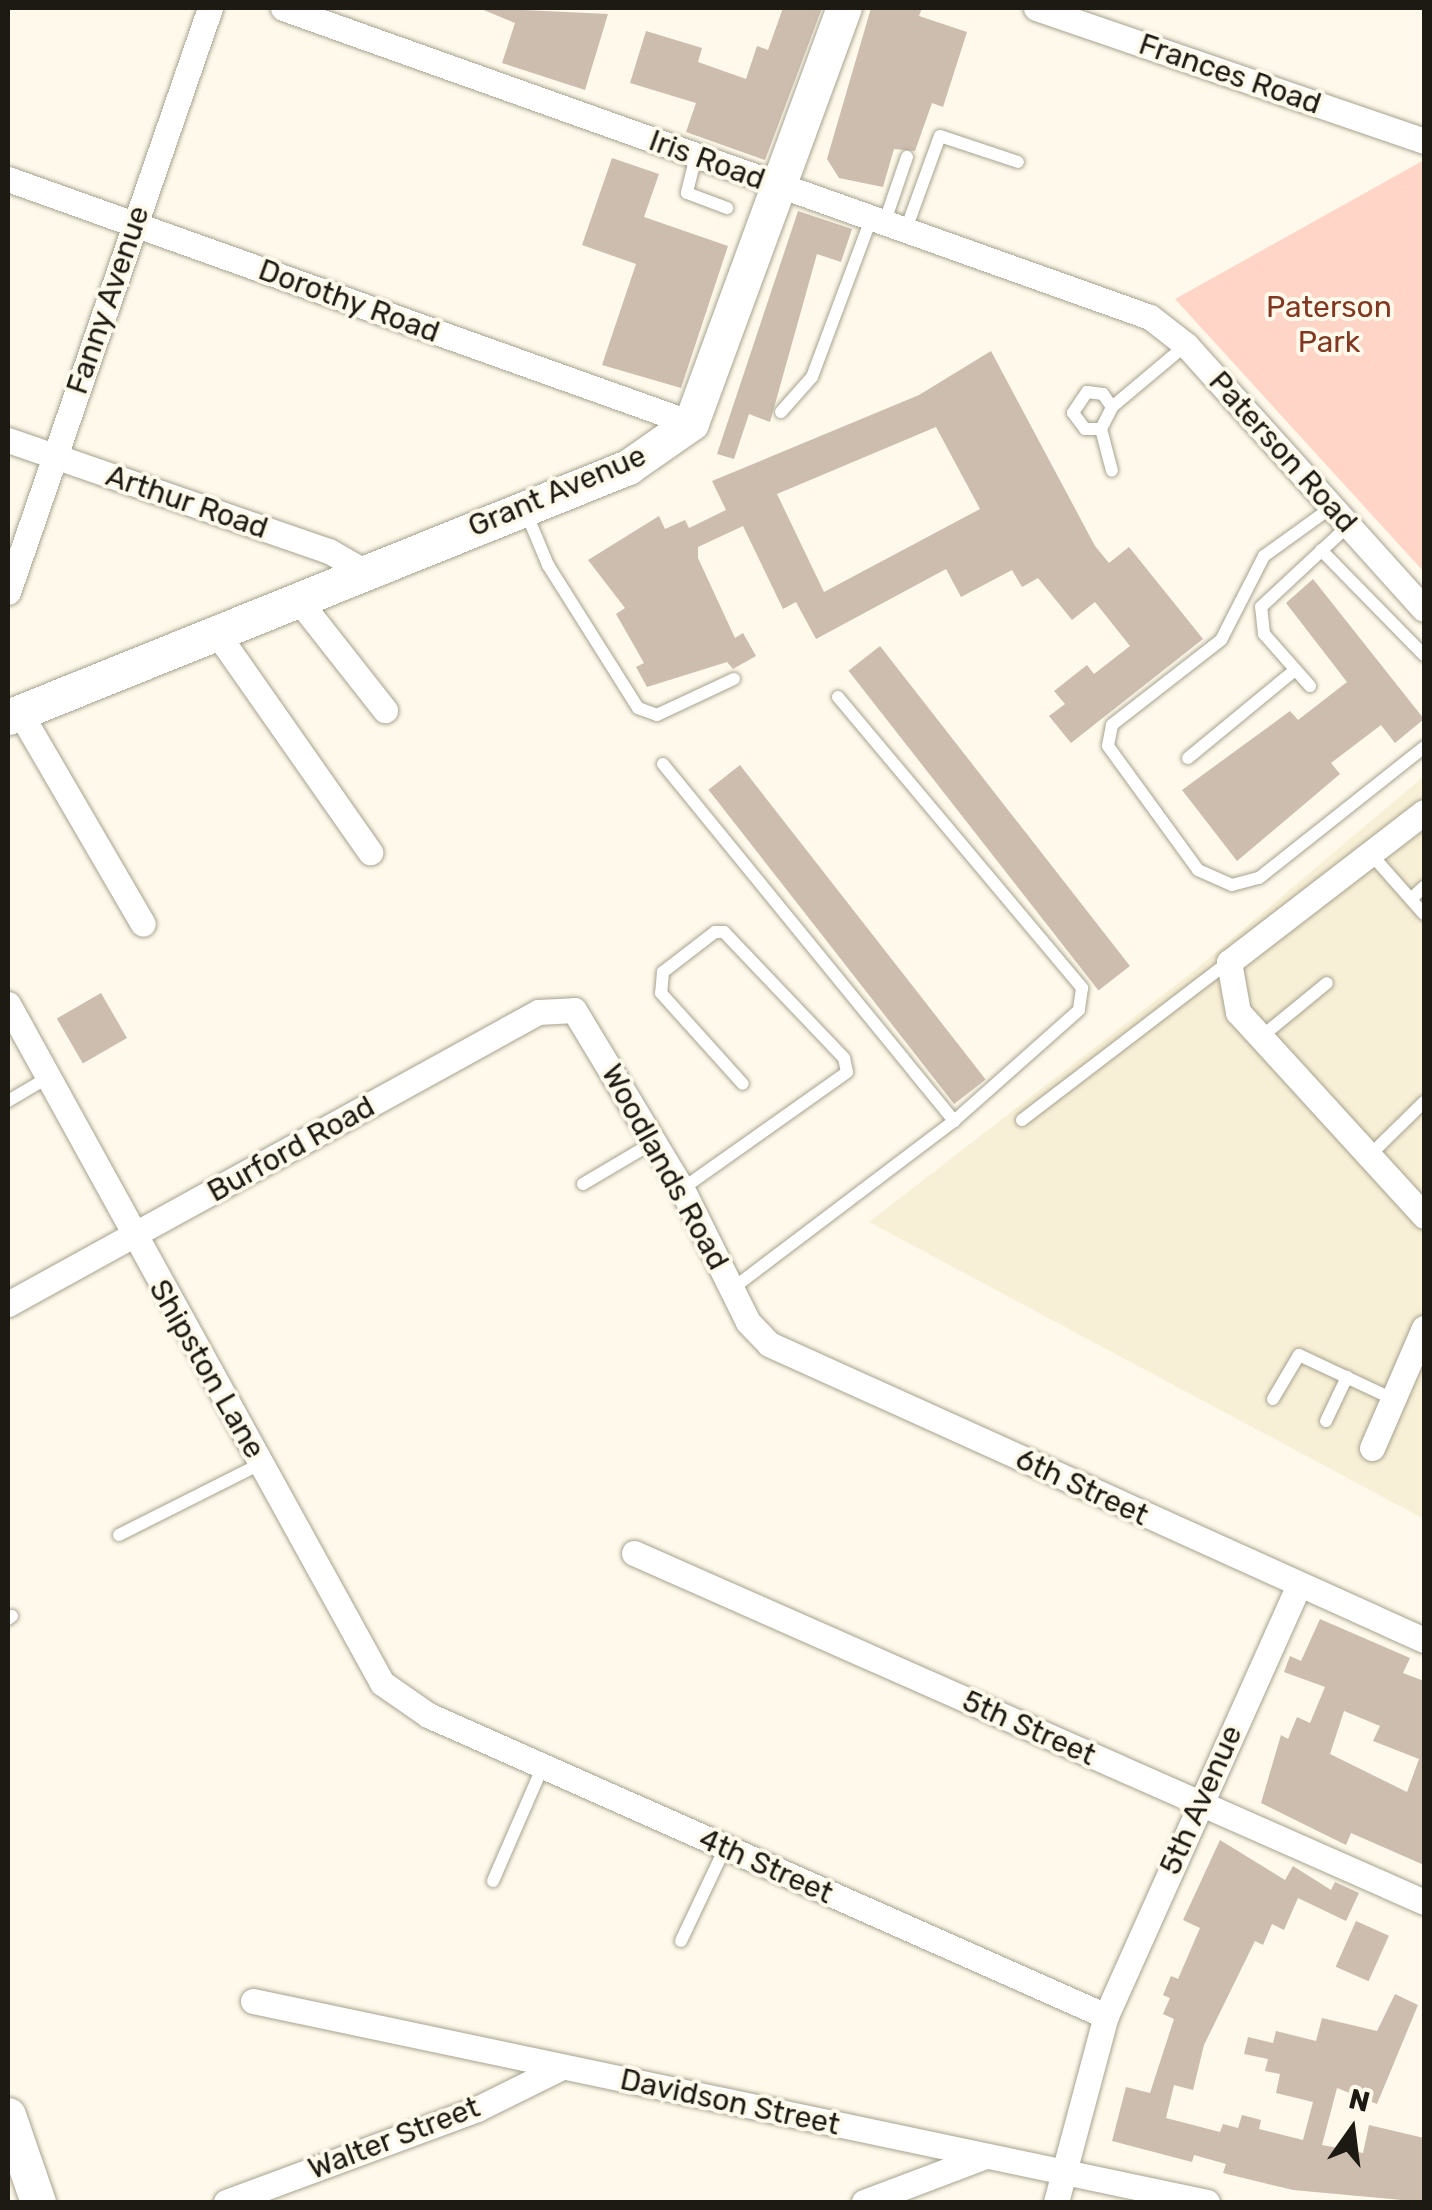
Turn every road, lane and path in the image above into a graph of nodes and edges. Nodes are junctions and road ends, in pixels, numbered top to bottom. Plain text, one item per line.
1 (210, 8) edge
2 (283, 8) edge
3 (844, 8) edge
4 (1036, 8) edge
5 (1424, 141) edge
6 (696, 156) junction
7 (907, 157) dead end
8 (1018, 162) dead end
9 (8, 179) edge
10 (780, 186) junction
11 (727, 208) dead end
12 (135, 225) junction
13 (887, 225) junction
14 (1132, 309) joint
15 (1186, 345) junction
16 (1112, 406) junction
17 (781, 412) dead end
18 (691, 423) junction
19 (1101, 429) junction
20 (8, 440) edge
21 (54, 456) junction
22 (1112, 471) dead end
23 (524, 508) junction
24 (1340, 516) junction
25 (1321, 550) junction
26 (363, 571) junction
27 (8, 592) edge
28 (296, 597) junction
29 (1424, 609) edge
30 (216, 632) junction
31 (1424, 655) edge
32 (1294, 671) junction
33 (734, 678) dead end
34 (1310, 686) dead end
35 (838, 696) dead end
36 (386, 710) dead end
37 (14, 714) edge
38 (1424, 747) edge
39 (1188, 758) dead end
40 (663, 764) dead end
41 (1424, 812) edge
42 (370, 852) dead end
43 (1370, 853) junction
44 (1424, 887) edge
45 (1411, 898) junction
46 (1424, 914) edge
47 (143, 924) dead end
48 (1229, 962) junction
49 (1327, 983) dead end
50 (8, 1004) edge
51 (578, 1013) joint
52 (1261, 1038) junction
53 (47, 1078) junction
54 (742, 1084) dead end
55 (8, 1101) edge
56 (1424, 1102) edge
57 (1022, 1120) dead end
58 (954, 1121) junction
59 (655, 1141) junction
60 (1369, 1156) junction
61 (583, 1184) dead end
62 (682, 1188) junction
63 (1424, 1216) edge
64 (132, 1238) junction
65 (732, 1289) junction
66 (8, 1304) edge
67 (748, 1322) joint
68 (1424, 1328) edge
69 (1417, 1365) edge
70 (1347, 1378) junction
71 (1273, 1399) dead end
72 (1393, 1400) junction
73 (1326, 1420) dead end
74 (1372, 1448) dead end
75 (262, 1463) junction
76 (119, 1535) dead end
77 (634, 1554) dead end
78 (1299, 1585) junction
79 (1424, 1640) edge
80 (428, 1715) joint
81 (542, 1766) junction
82 (1200, 1802) junction
83 (725, 1848) junction
84 (493, 1882) dead end
85 (1424, 1902) edge
86 (681, 1940) dead end
87 (253, 2001) dead end
88 (1106, 2016) junction
89 (560, 2068) junction
90 (8, 2115) edge
91 (983, 2157) junction
92 (1062, 2174) junction
93 (38, 2202) edge
94 (226, 2202) edge
95 (864, 2202) edge
96 (1056, 2202) edge
97 (1208, 2202) edge

1 - 12 street, Fanny Avenue
2 - 6 street, Iris Road
3 - 10 street
4 - 5 street, Frances Road
6 - 10 street, Iris Road
6 - 11 lane
7 - 13 lane
8 - 13 lane
9 - 12 street, Dorothy Road
10 - 13 street, Iris Road
10 - 18 street
12 - 18 street, Dorothy Road
12 - 21 street, Fanny Avenue
13 - 14 street, Iris Road
13 - 17 lane
14 - 15 street, Paterson Road
15 - 16 lane
15 - 24 street, Paterson Road
16 - 19 lane
16 - 19 lane
18 - 23 street, Grant Avenue
19 - 22 lane
20 - 21 street, Arthur Road
21 - 26 street, Arthur Road
21 - 27 street, Fanny Avenue
23 - 26 street, Grant Avenue
23 - 33 lane
24 - 25 lane
24 - 29 street, Paterson Road
24 - 38 lane
25 - 31 lane
25 - 32 lane
26 - 28 street, Grant Avenue
28 - 30 street, Grant Avenue
28 - 36 street
30 - 37 street, Grant Avenue
30 - 42 street
32 - 34 lane
32 - 39 lane
35 - 58 lane
37 - 47 street
40 - 58 lane
41 - 43 street
43 - 45 lane
43 - 48 street
44 - 45 lane
45 - 46 lane
48 - 52 street
48 - 57 lane
49 - 52 lane
50 - 53 street, Shipston Lane
51 - 59 street, Woodlands Road
51 - 64 street, Burford Road
52 - 60 street
53 - 55 lane
53 - 64 street, Shipston Lane
54 - 62 lane
56 - 60 lane
58 - 65 lane
59 - 61 lane
59 - 62 street, Woodlands Road
60 - 63 street
62 - 65 street, Woodlands Road
64 - 66 street, Burford Road
64 - 75 street, Shipston Lane
65 - 67 street, Woodlands Road
67 - 78 street, 6th Street
68 - 69 street
69 - 72 street
70 - 71 lane
70 - 72 lane
70 - 73 lane
72 - 74 street
75 - 76 lane
75 - 80 street, Shipston Lane
77 - 82 street, 5th Street
78 - 79 street, 6th Street
78 - 82 street, 5th Avenue
80 - 81 street, 4th Street
81 - 83 street, 4th Street
81 - 84 lane
82 - 85 street, 5th Street
82 - 88 street, 5th Avenue
83 - 86 lane
83 - 88 street, 4th Street
87 - 89 street, Davidson Street
88 - 92 street, 5th Avenue
89 - 91 street, Davidson Street
89 - 94 street, Walter Street
90 - 93 street
91 - 92 street, Davidson Street
91 - 95 street
92 - 96 street, 5th Avenue
92 - 97 street, Davidson Street

